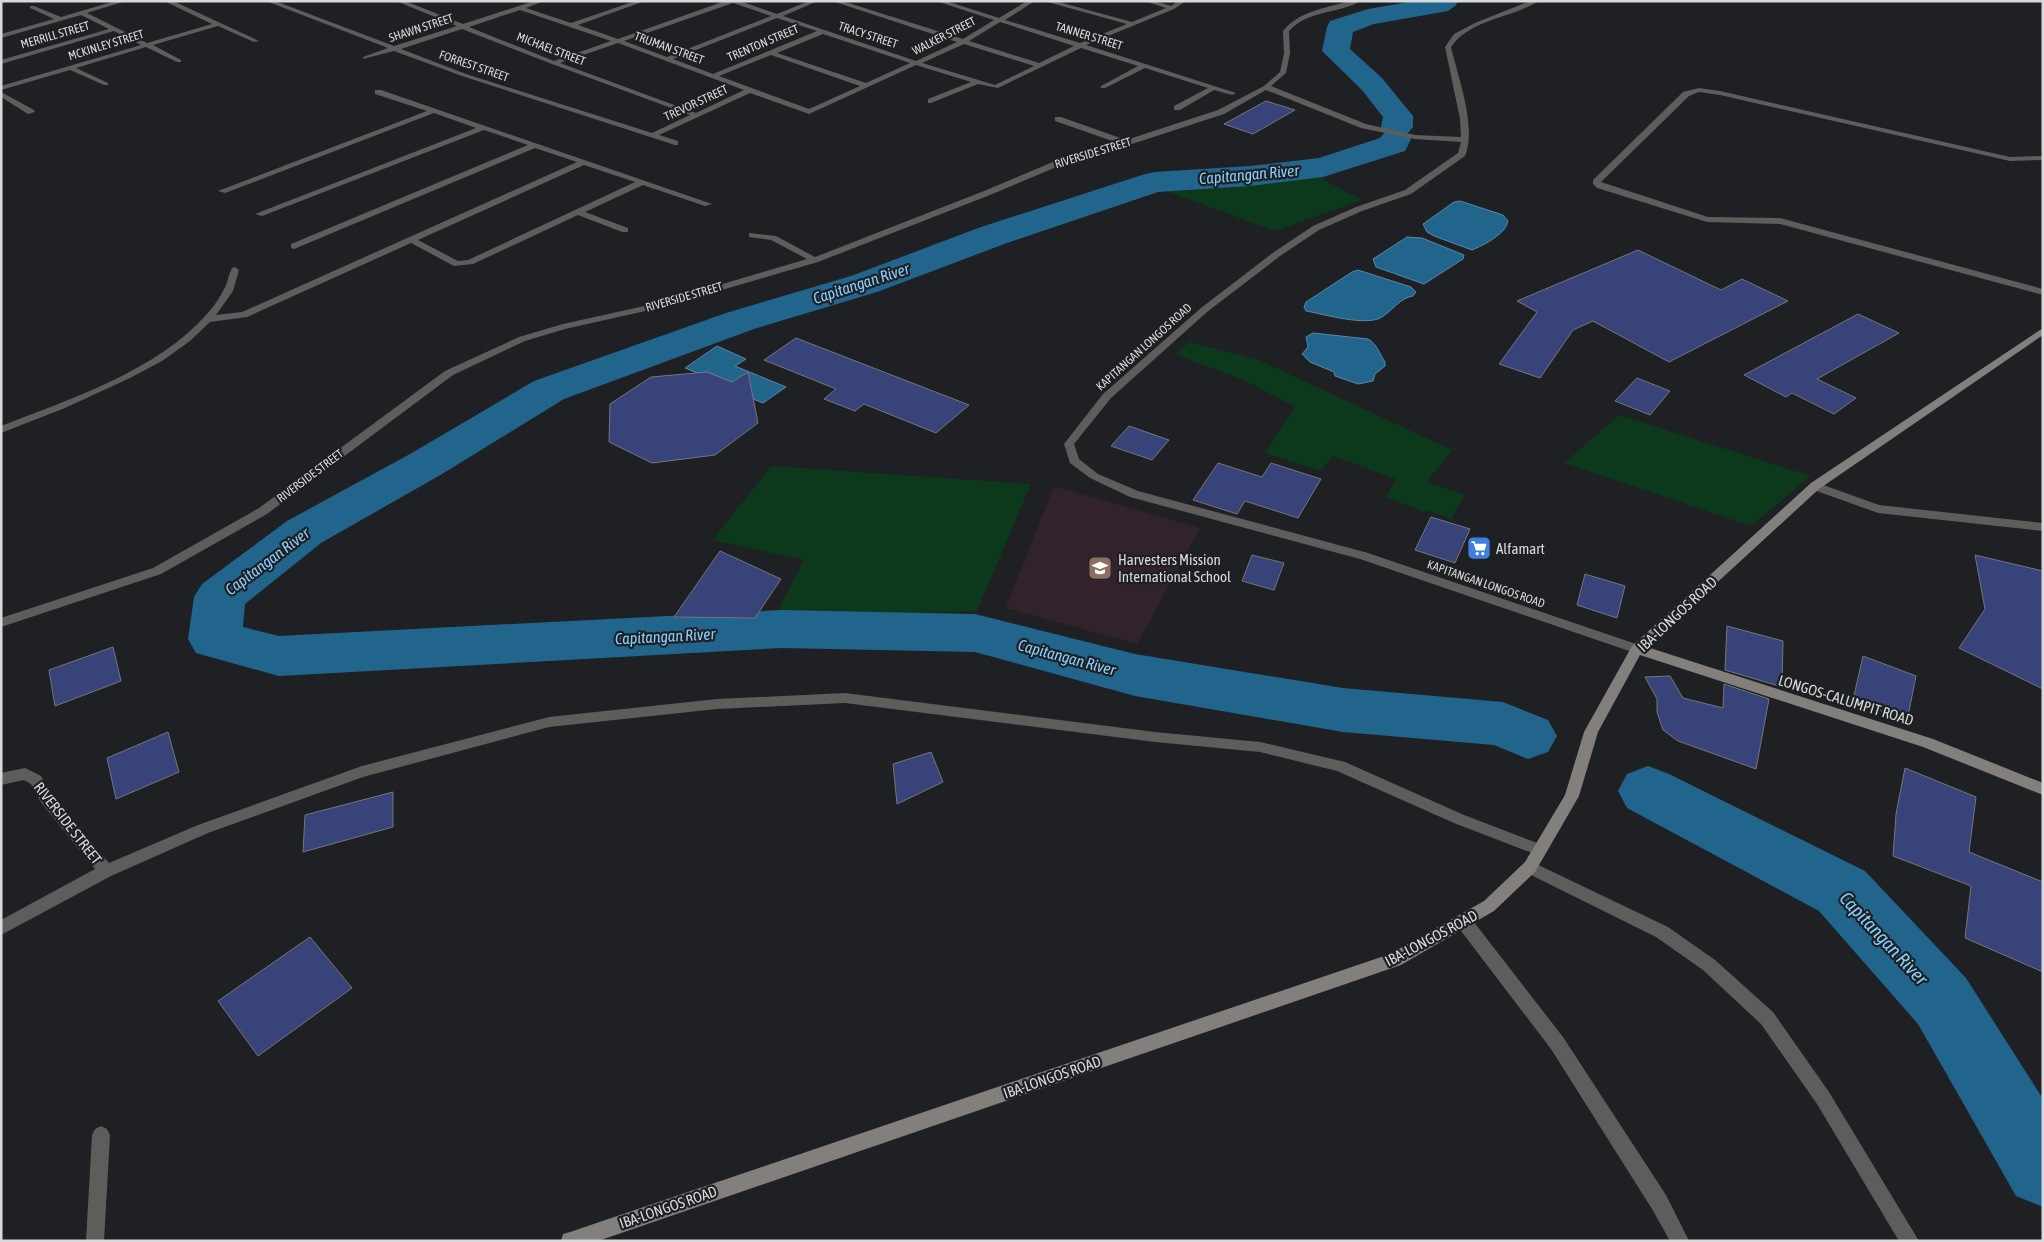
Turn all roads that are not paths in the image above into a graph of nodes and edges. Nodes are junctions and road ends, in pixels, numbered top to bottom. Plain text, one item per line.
1 (123, 1) edge
2 (167, 1) edge
3 (268, 1) edge
4 (399, 1) edge
5 (541, 1) edge
6 (642, 1) edge
7 (733, 1) edge
8 (815, 1) edge
9 (835, 1) edge
10 (939, 1) edge
11 (1032, 1) edge
12 (1047, 1) edge
13 (1147, 1) edge
14 (1184, 1) edge
15 (1358, 1) edge
16 (1536, 1) edge
17 (32, 7) dead end
18 (520, 8) junction
19 (1172, 8) junction
20 (82, 13) junction
21 (778, 16) junction
22 (60, 19) junction
23 (998, 20) junction
24 (218, 24) junction
25 (1134, 24) junction
26 (572, 26) junction
27 (462, 27) junction
28 (115, 30) junction
29 (821, 32) junction
30 (1, 36) edge
31 (256, 41) dead end
32 (618, 41) junction
33 (964, 41) junction
34 (147, 45) junction
35 (1081, 45) junction
36 (394, 49) junction
37 (769, 52) junction
38 (365, 58) dead end
39 (667, 59) junction
40 (179, 61) dead end
41 (1, 62) edge
42 (554, 63) junction
43 (916, 63) junction
44 (1038, 65) junction
45 (1145, 66) junction
46 (71, 68) junction
47 (714, 76) junction
48 (978, 81) junction
49 (106, 84) dead end
50 (867, 86) junction
51 (1103, 87) dead end
52 (1214, 87) junction
53 (1266, 87) junction
54 (1, 88) edge
55 (750, 90) junction
56 (378, 92) dead end
57 (1232, 93) dead end
58 (1, 94) edge
59 (932, 101) dead end
60 (1177, 108) dead end
61 (434, 111) junction
62 (31, 112) dead end
63 (809, 112) joint
64 (696, 115) junction
65 (1058, 119) dead end
66 (483, 128) junction
67 (652, 136) junction
68 (1465, 140) junction
69 (675, 143) dead end
70 (1126, 143) junction
71 (535, 146) junction
72 (2043, 158) edge
73 (584, 162) junction
74 (642, 182) junction
75 (222, 190) dead end
76 (708, 204) dead end
77 (578, 212) junction
78 (259, 214) dead end
79 (625, 230) dead end
80 (752, 235) dead end
81 (411, 240) junction
82 (294, 246) dead end
83 (815, 260) junction
84 (235, 270) dead end
85 (2043, 292) edge
86 (208, 319) junction
87 (2043, 331) edge
88 (1, 430) edge
89 (1815, 486) junction
90 (2043, 527) edge
91 (1, 622) edge
92 (1637, 649) junction
93 (1, 779) edge
94 (2043, 789) edge
95 (1540, 850) junction
96 (1530, 867) junction
97 (106, 871) junction
98 (1464, 922) junction
99 (1, 928) edge
100 (101, 1135) dead end
101 (95, 1241) edge
102 (570, 1241) edge
103 (1680, 1241) edge
104 (1910, 1241) edge

1 - 20 street
2 - 24 street
3 - 36 street, FORREST STREET
4 - 27 street, MICHAEL STREET
5 - 18 street, SHAWN STREET
6 - 26 street
7 - 21 street, TRACY STREET
7 - 32 street
8 - 21 street
9 - 33 street
10 - 23 street, TANNER STREET
11 - 23 street, WALKER STREET
12 - 25 street
13 - 19 street
14 - 19 street
15 - 53 street, RIVERSIDE STREET
16 - 68 street
17 - 22 street
18 - 26 street, TRUMAN STREET
18 - 27 street, SHAWN STREET
19 - 25 street
20 - 22 street
20 - 28 street
21 - 29 street, TRACY STREET
21 - 39 street
22 - 30 street
23 - 33 street, WALKER STREET
23 - 35 street, TANNER STREET
24 - 31 street
24 - 34 street, MCKINLEY STREET
25 - 35 street
26 - 32 street, TRUMAN STREET
27 - 36 street, SHAWN STREET
27 - 42 street, MICHAEL STREET
28 - 34 street
28 - 41 street, MERRILL STREET
29 - 37 street, TRENTON STREET
29 - 43 street, TRACY STREET
32 - 39 street, TRUMAN STREET
32 - 42 street
33 - 43 street, WALKER STREET
33 - 44 street
34 - 40 street
34 - 46 street, MCKINLEY STREET
35 - 44 street
35 - 45 street, TANNER STREET
36 - 38 street, SHAWN STREET
36 - 67 street, FORREST STREET
37 - 47 street, TRENTON STREET
37 - 50 street
39 - 47 street, TRUMAN STREET
42 - 64 street, MICHAEL STREET
43 - 48 street, TRACY STREET
43 - 50 street, WALKER STREET
44 - 48 street, TRACY STREET
45 - 51 street
45 - 52 street, TANNER STREET
46 - 49 street
46 - 54 street, MCKINLEY STREET
47 - 55 street, TRUMAN STREET
48 - 59 street
50 - 63 street, WALKER STREET
52 - 57 street, TANNER STREET
52 - 60 street
53 - 68 street
53 - 70 street, RIVERSIDE STREET
55 - 63 street, TRUMAN STREET
55 - 64 street, TREVOR STREET
56 - 61 street
58 - 62 street
61 - 66 street
61 - 75 street
64 - 67 street, TREVOR STREET
65 - 70 street
66 - 71 street
66 - 78 street
67 - 69 street, FORREST STREET
68 - 92 street, KAPITANGAN LONGOS ROAD
70 - 83 street, RIVERSIDE STREET
71 - 73 street
71 - 82 street
72 - 85 street
73 - 74 street
73 - 81 street
74 - 76 street
74 - 77 street
77 - 79 street
77 - 81 street
80 - 83 street
81 - 86 street
83 - 91 street, RIVERSIDE STREET
84 - 86 street
86 - 88 street
87 - 89 street, IBA-LONGOS ROAD
89 - 90 street
89 - 92 street, IBA-LONGOS ROAD
92 - 94 street, LONGOS-CALUMPIT ROAD
92 - 95 street, IBA-LONGOS ROAD
93 - 97 street, RIVERSIDE STREET
95 - 96 street, IBA-LONGOS ROAD
95 - 97 street
96 - 98 street, IBA-LONGOS ROAD
96 - 104 street
97 - 99 street, RIVERSIDE STREET
98 - 102 street, IBA-LONGOS ROAD
98 - 103 street
100 - 101 street

